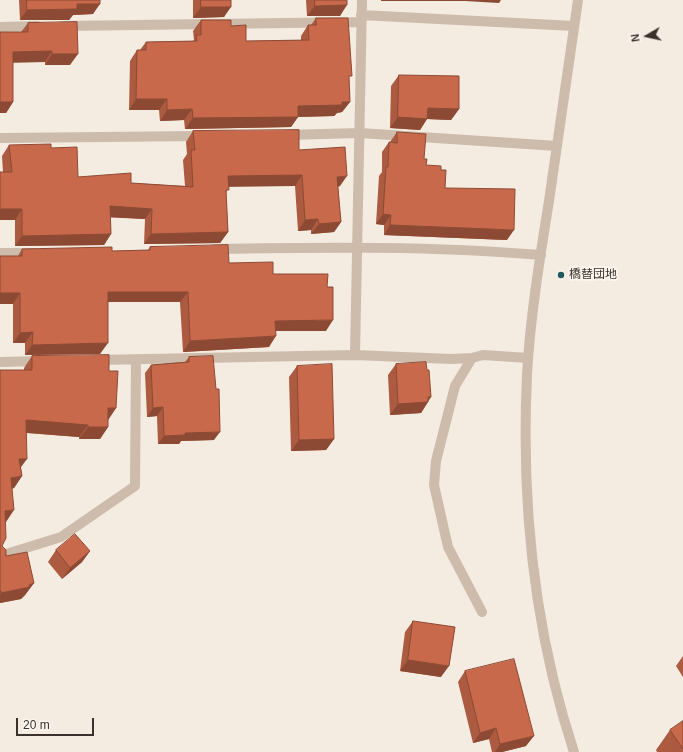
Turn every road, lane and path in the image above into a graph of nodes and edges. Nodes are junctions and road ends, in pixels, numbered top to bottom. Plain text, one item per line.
1 (362, 0) edge
2 (578, 0) edge
3 (361, 18) junction
4 (0, 26) edge
5 (574, 26) junction
6 (360, 133) junction
7 (273, 135) edge
8 (211, 136) edge
9 (0, 138) edge
10 (557, 146) junction
11 (357, 249) junction
12 (203, 250) edge
13 (47, 252) edge
14 (0, 253) edge
15 (541, 255) junction
16 (355, 355) junction
17 (472, 358) junction
18 (528, 358) junction
19 (83, 360) edge
20 (136, 360) junction
21 (53, 361) edge
22 (0, 362) edge
23 (0, 556) edge
24 (482, 612) dead end
25 (574, 752) edge

1 - 3 street
2 - 5 street
3 - 4 street
3 - 5 street
3 - 6 street
5 - 10 street
6 - 7 street
6 - 10 street
6 - 11 street
8 - 9 street
10 - 15 street
11 - 12 street
11 - 15 street
11 - 16 street
13 - 14 street
15 - 18 street
16 - 17 street
16 - 20 street
17 - 18 street
17 - 24 street
18 - 25 street
19 - 20 street
20 - 23 street
21 - 22 street

